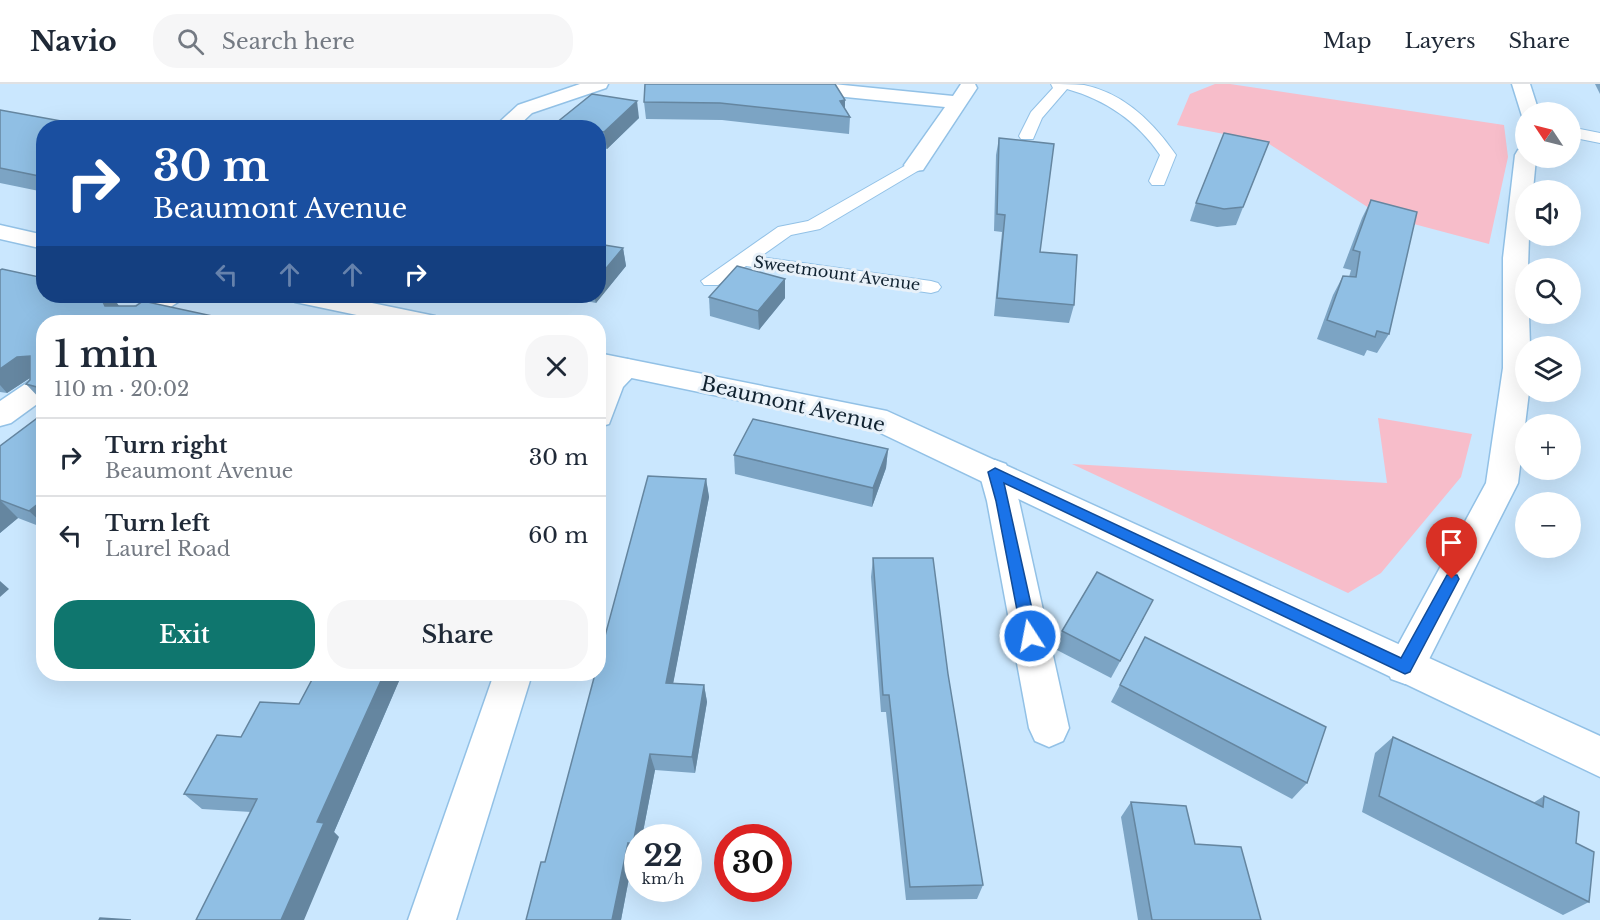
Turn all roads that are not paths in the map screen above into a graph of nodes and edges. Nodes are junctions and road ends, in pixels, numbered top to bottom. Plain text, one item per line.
1 (599, 84) edge
2 (776, 84) edge
3 (971, 84) edge
4 (1058, 84) edge
5 (1066, 84) edge
6 (1521, 84) edge
7 (957, 102) junction
8 (1526, 102) edge
9 (509, 120) edge
10 (1581, 134) edge
11 (1027, 136) dead end
12 (1600, 138) edge
13 (915, 165) joint
14 (1525, 168) edge
15 (1158, 181) dead end
16 (0, 232) edge
17 (36, 240) edge
18 (743, 260) junction
19 (711, 281) dead end
20 (931, 287) dead end
21 (159, 303) edge
22 (336, 303) edge
23 (141, 315) edge
24 (391, 315) edge
25 (613, 365) edge
26 (36, 391) edge
27 (606, 394) edge
28 (0, 416) edge
29 (995, 472) junction
30 (1405, 667) junction
31 (511, 681) edge
32 (1049, 728) dead end
33 (1600, 757) edge
34 (432, 920) edge

1 - 9 street
2 - 7 street
3 - 7 street, Sweetmount Avenue
4 - 11 lane
5 - 15 lane
6 - 8 street
7 - 13 street, Sweetmount Avenue
10 - 12 lane
13 - 18 lane, Sweetmount Avenue
14 - 30 street
16 - 17 street
18 - 19 lane, Sweetmount Avenue
18 - 20 lane, Sweetmount Avenue
21 - 23 street
22 - 24 street
25 - 27 street
25 - 29 street, Beaumont Avenue
26 - 28 street
29 - 30 street, Beaumont Avenue
29 - 32 street
30 - 33 street, Beaumont Avenue
31 - 34 street

